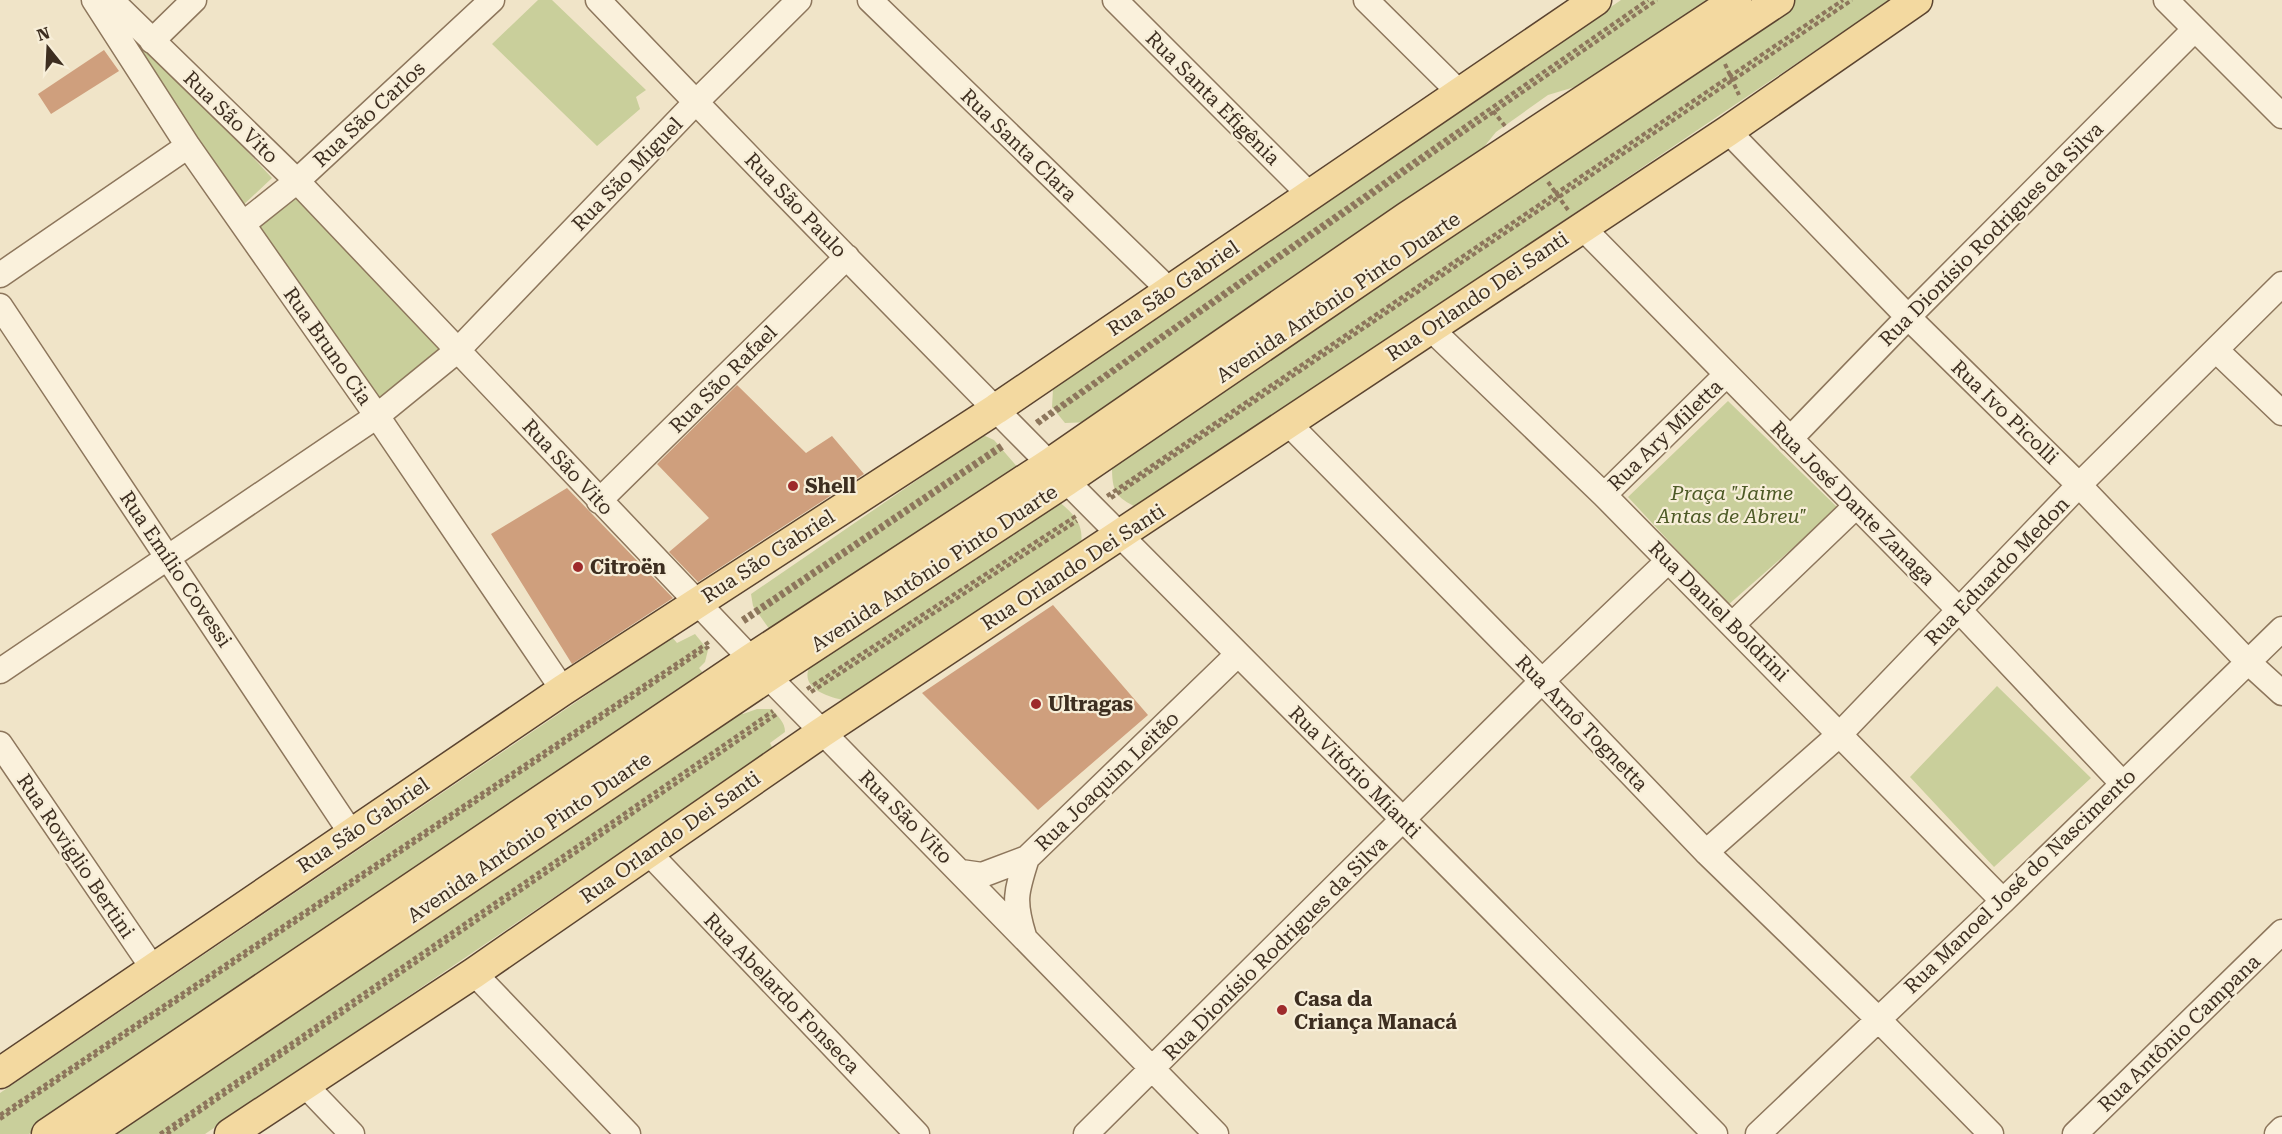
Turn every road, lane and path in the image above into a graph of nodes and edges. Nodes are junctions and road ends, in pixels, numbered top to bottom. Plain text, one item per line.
1 (94, 0) edge
2 (111, 0) edge
3 (194, 0) edge
4 (492, 0) edge
5 (598, 0) edge
6 (799, 0) edge
7 (870, 0) edge
8 (1115, 0) edge
9 (1366, 0) edge
10 (1594, 0) edge
11 (1648, 0) edge
12 (1657, 0) edge
13 (1736, 0) edge
14 (1779, 0) edge
15 (1843, 0) edge
16 (1852, 0) edge
17 (1917, 0) edge
18 (2166, 0) edge
19 (2194, 30) junction
20 (152, 41) junction
21 (1460, 93) junction
22 (696, 102) junction
23 (2282, 116) edge
24 (1728, 130) junction
25 (188, 146) junction
26 (297, 181) junction
27 (1311, 196) junction
28 (243, 224) junction
29 (1581, 226) junction
30 (847, 257) junction
31 (0, 275) edge
32 (2282, 284) edge
33 (1169, 291) junction
34 (0, 306) edge
35 (1908, 317) junction
36 (1429, 327) junction
37 (458, 350) junction
38 (2216, 350) junction
39 (1726, 375) junction
40 (996, 409) junction
41 (2282, 413) edge
42 (377, 416) junction
43 (1289, 424) junction
44 (1020, 434) junction
45 (1790, 439) junction
46 (1058, 472) junction
47 (2079, 485) junction
48 (1604, 495) junction
49 (599, 501) junction
50 (1856, 506) junction
51 (1093, 508) junction
52 (1120, 536) junction
53 (169, 557) junction
54 (1668, 561) junction
55 (696, 603) junction
56 (1960, 611) junction
57 (1733, 624) junction
58 (2282, 629) edge
59 (725, 633) junction
60 (1237, 655) junction
61 (2248, 662) junction
62 (759, 668) junction
63 (0, 671) edge
64 (1542, 681) junction
65 (563, 690) junction
66 (2282, 693) edge
67 (792, 702) junction
68 (822, 733) junction
69 (1840, 734) junction
70 (0, 744) edge
71 (2122, 783) junction
72 (1404, 819) junction
73 (351, 833) junction
74 (648, 852) junction
75 (1706, 852) junction
76 (1027, 858) junction
77 (961, 872) junction
78 (2003, 901) junction
79 (2282, 932) edge
80 (1024, 936) junction
81 (152, 967) junction
82 (474, 973) junction
83 (1877, 1018) junction
84 (1154, 1069) junction
85 (0, 1073) edge
86 (304, 1084) junction
87 (0, 1117) edge
88 (2282, 1129) edge
89 (47, 1134) edge
90 (88, 1134) edge
91 (160, 1134) edge
92 (167, 1134) edge
93 (230, 1134) edge
94 (352, 1134) edge
95 (627, 1134) edge
96 (917, 1134) edge
97 (1086, 1134) edge
98 (1216, 1134) edge
99 (1715, 1134) edge
100 (1758, 1134) edge
101 (1991, 1134) edge
102 (2075, 1134) edge
103 (2277, 1134) edge

1 - 25 street, Rua Bruno Cia
2 - 20 street, Rua São Vito
3 - 20 street
4 - 26 street, Rua São Carlos
5 - 22 street, Rua São Paulo
6 - 22 street, Rua São Miguel
7 - 33 street, Rua Santa Clara
8 - 27 street, Rua Santa Efigênia
9 - 21 street
10 - 21 main road, Rua São Gabriel
11 - 44 path
12 - 44 path
13 - 46 main road, Avenida Antônio Pinto Duarte
14 - 46 main road, Avenida Antônio Pinto Duarte
15 - 51 path
16 - 51 path
17 - 24 main road, Rua Orlando Dei Santi
18 - 19 street
19 - 23 street
19 - 35 street, Rua Dionísio Rodrigues da Silva
20 - 26 street, Rua São Vito
21 - 27 main road, Rua São Gabriel
22 - 30 street, Rua São Paulo
22 - 37 street, Rua São Miguel
24 - 29 main road, Rua Orlando Dei Santi
24 - 35 street, Rua Ivo Picolli
25 - 28 street, Rua Bruno Cia
25 - 31 street
26 - 28 street, Rua São Carlos
26 - 37 street, Rua São Vito
27 - 33 main road, Rua São Gabriel
28 - 42 street, Rua Bruno Cia
29 - 36 main road, Rua Orlando Dei Santi
29 - 39 street, Rua José Dante Zanaga
30 - 40 street, Rua São Paulo
30 - 49 street, Rua São Rafael
32 - 38 street, Rua Eduardo Medon
33 - 40 main road, Rua São Gabriel
34 - 53 street, Rua Emílio Covessi
35 - 45 street, Rua Dionísio Rodrigues da Silva
35 - 47 street, Rua Ivo Picolli
36 - 43 main road, Rua Orlando Dei Santi
36 - 48 street, Rua Daniel Boldrini
37 - 42 street, Rua São Miguel
37 - 49 street, Rua São Vito
38 - 41 street
38 - 47 street, Rua Eduardo Medon
39 - 45 street, Rua José Dante Zanaga
39 - 48 street, Rua Ary Miletta
40 - 44 street, Rua Vitório Mianti
40 - 55 main road, Rua São Gabriel
42 - 53 street, Rua São Miguel
42 - 65 street, Rua Bruno Cia
43 - 52 main road, Rua Orlando Dei Santi
43 - 64 street, Rua Arnô Tognetta
44 - 46 street, Rua Vitório Mianti
44 - 59 path
45 - 50 street, Rua José Dante Zanaga
46 - 51 street, Rua Vitório Mianti
46 - 62 main road, Avenida Antônio Pinto Duarte
47 - 56 street, Rua Eduardo Medon
47 - 61 street, Rua Ivo Picolli
48 - 54 street, Rua Daniel Boldrini
49 - 55 street, Rua São Vito
50 - 56 street, Rua José Dante Zanaga
50 - 57 street
51 - 52 street, Rua Vitório Mianti
51 - 67 path
52 - 60 street, Rua Vitório Mianti
52 - 68 main road, Rua Orlando Dei Santi
53 - 63 street, Rua São Miguel
53 - 73 street, Rua Emílio Covessi
54 - 57 street, Rua Daniel Boldrini
54 - 64 street, Rua Dionísio Rodrigues da Silva
55 - 59 street, Rua São Vito
55 - 65 main road, Rua São Gabriel
56 - 69 street, Rua Eduardo Medon
56 - 71 street, Rua José Dante Zanaga
57 - 69 street, Rua Daniel Boldrini
58 - 61 street, Rua Manoel José do Nascimento
59 - 62 street, Rua São Vito
59 - 87 path
60 - 72 street, Rua Vitório Mianti
60 - 76 street, Rua Joaquim Leitão
61 - 66 street, Rua Ivo Picolli
61 - 71 street, Rua Manoel José do Nascimento
62 - 67 street, Rua São Vito
62 - 89 main road, Avenida Antônio Pinto Duarte
62 - 90 main road, Avenida Antônio Pinto Duarte
64 - 72 street, Rua Dionísio Rodrigues da Silva
64 - 75 street, Rua Arnô Tognetta
65 - 73 main road, Rua São Gabriel
67 - 68 street, Rua São Vito
67 - 91 path
67 - 92 path
68 - 74 main road, Rua Orlando Dei Santi
68 - 77 street, Rua São Vito
69 - 75 street, Rua Eduardo Medon
69 - 78 street, Rua Daniel Boldrini
70 - 81 street, Rua Roviglio Bertini
71 - 78 street, Rua Manoel José do Nascimento
72 - 84 street, Rua Dionísio Rodrigues da Silva
72 - 99 street, Rua Vitório Mianti
73 - 81 main road, Rua São Gabriel
74 - 82 main road, Rua Orlando Dei Santi
74 - 96 street, Rua Abelardo Fonseca
75 - 83 street, Rua Arnô Tognetta
76 - 77 street
76 - 80 street, Rua Joaquim Leitão
77 - 80 street, Rua São Vito
78 - 83 street, Rua Manoel José do Nascimento
79 - 102 street, Rua Antônio Campana
80 - 84 street, Rua Joaquim Leitão
81 - 85 main road, Rua São Gabriel
82 - 86 main road, Rua Orlando Dei Santi
82 - 95 street
83 - 100 street, Rua Manoel José do Nascimento
83 - 101 street, Rua Arnô Tognetta
84 - 97 street, Rua Dionísio Rodrigues da Silva
84 - 98 street, Rua Joaquim Leitão
86 - 93 main road, Rua Orlando Dei Santi
86 - 94 street
88 - 103 street

